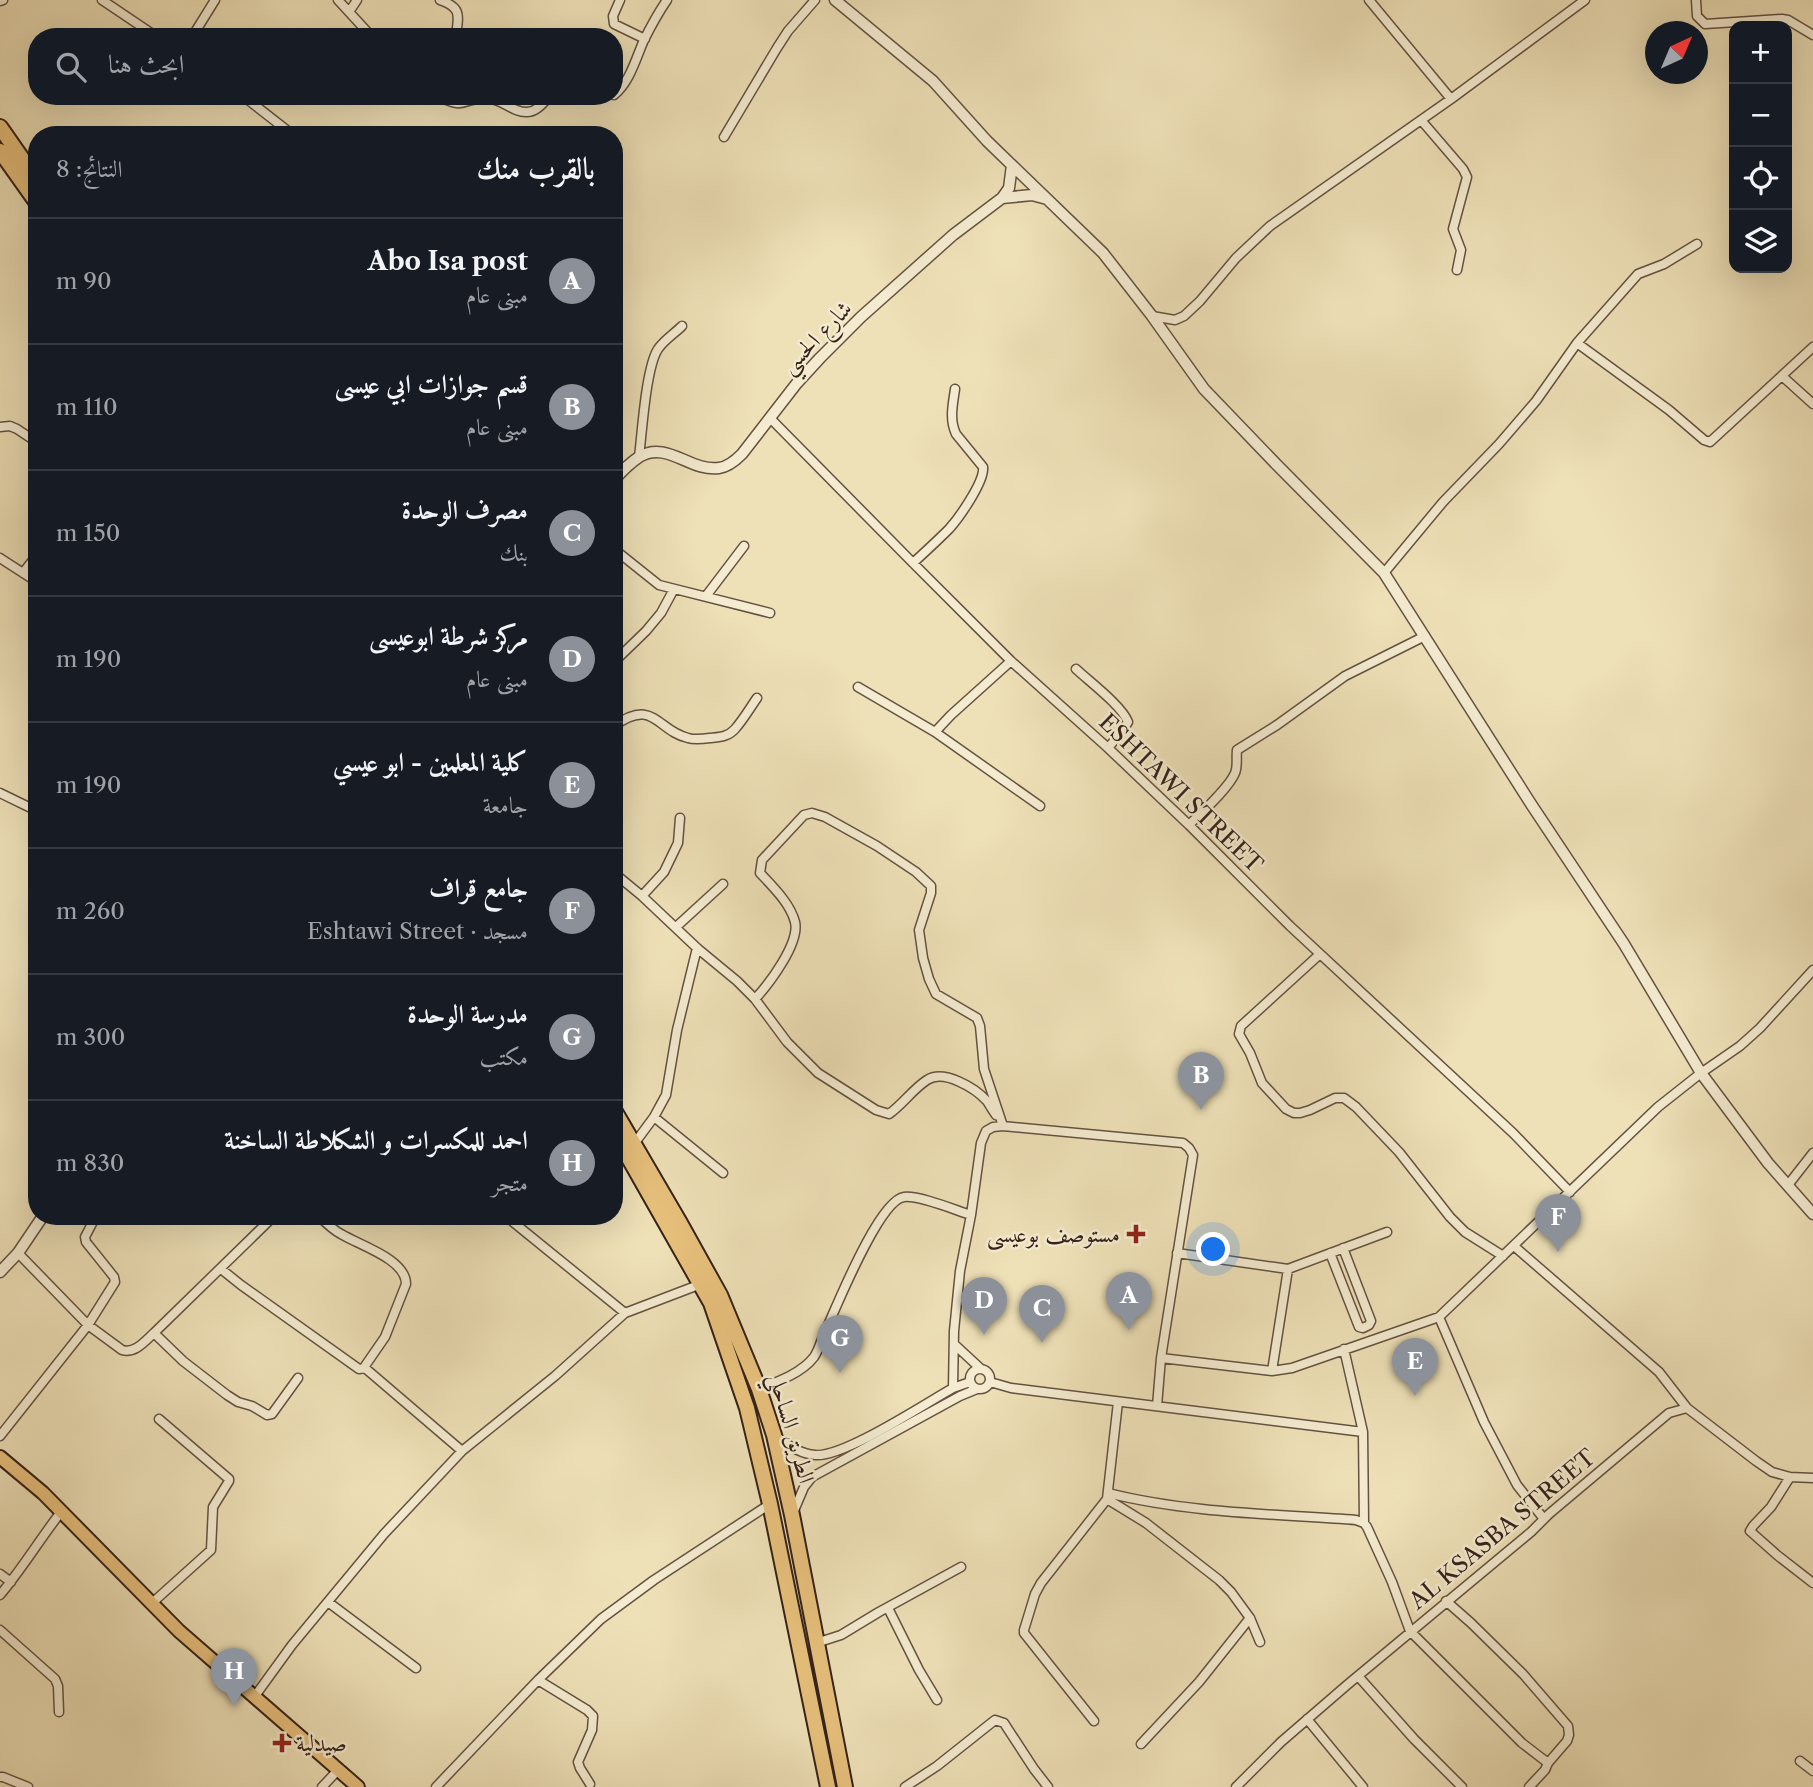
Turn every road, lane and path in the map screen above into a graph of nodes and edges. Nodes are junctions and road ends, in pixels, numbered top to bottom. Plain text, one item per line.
1 (102, 0) edge
2 (215, 0) edge
3 (338, 0) edge
4 (357, 0) edge
5 (440, 0) edge
6 (620, 0) edge
7 (667, 0) edge
8 (814, 0) edge
9 (835, 0) edge
10 (1369, 0) edge
11 (1584, 0) edge
12 (1696, 0) edge
13 (349, 12) junction
14 (143, 28) edge
15 (198, 28) edge
16 (364, 28) edge
17 (457, 28) edge
18 (622, 28) edge
19 (623, 28) edge
20 (1813, 35) edge
21 (645, 39) junction
22 (623, 86) edge
23 (1451, 99) junction
24 (255, 105) edge
25 (507, 105) edge
26 (541, 105) edge
27 (1422, 120) junction
28 (281, 126) edge
29 (0, 127) edge
30 (723, 137) dead end
31 (0, 151) edge
32 (1012, 165) junction
33 (28, 167) edge
34 (28, 190) edge
35 (1002, 198) junction
36 (1051, 201) junction
37 (1697, 244) dead end
38 (1457, 270) dead end
39 (1152, 317) junction
40 (682, 327) dead end
41 (1577, 343) junction
42 (1813, 347) edge
43 (1782, 376) junction
44 (955, 389) dead end
45 (1813, 404) edge
46 (770, 418) junction
47 (0, 426) edge
48 (28, 437) edge
49 (639, 457) junction
50 (623, 469) edge
51 (744, 546) dead end
52 (623, 556) edge
53 (0, 558) edge
54 (913, 564) junction
55 (28, 567) edge
56 (23, 573) junction
57 (1384, 573) junction
58 (28, 576) edge
59 (674, 589) junction
60 (706, 596) junction
61 (769, 613) dead end
62 (1426, 636) junction
63 (623, 653) edge
64 (1011, 661) junction
65 (1076, 669) dead end
66 (858, 687) dead end
67 (757, 698) dead end
68 (623, 721) edge
69 (935, 732) junction
70 (1108, 748) junction
71 (1, 796) edge
72 (1041, 806) dead end
73 (28, 807) edge
74 (680, 818) dead end
75 (1189, 825) junction
76 (623, 880) edge
77 (723, 884) dead end
78 (642, 896) junction
79 (676, 928) junction
80 (697, 948) junction
81 (1320, 954) junction
82 (1813, 970) edge
83 (755, 999) junction
84 (1701, 1073) junction
85 (654, 1117) junction
86 (623, 1125) edge
87 (1003, 1126) junction
88 (634, 1144) junction
89 (623, 1148) edge
90 (1813, 1153) edge
91 (723, 1173) dead end
92 (1788, 1185) junction
93 (1570, 1192) junction
94 (1813, 1214) edge
95 (971, 1215) junction
96 (37, 1225) edge
97 (91, 1225) edge
98 (265, 1225) edge
99 (330, 1225) edge
100 (515, 1225) edge
101 (1387, 1232) dead end
102 (1514, 1246) junction
103 (1343, 1248) junction
104 (18, 1253) junction
105 (1177, 1253) junction
106 (1330, 1253) junction
107 (1503, 1256) junction
108 (221, 1269) junction
109 (1288, 1269) junction
110 (0, 1272) edge
111 (701, 1284) junction
112 (625, 1313) junction
113 (1439, 1317) junction
114 (88, 1325) junction
115 (155, 1333) junction
116 (954, 1344) junction
117 (1344, 1349) junction
118 (1161, 1358) junction
119 (954, 1367) junction
120 (365, 1368) junction
121 (981, 1369) junction
122 (1272, 1371) junction
123 (298, 1378) dead end
124 (970, 1379) junction
125 (990, 1382) junction
126 (953, 1388) junction
127 (759, 1389) junction
128 (977, 1389) junction
129 (1118, 1402) junction
130 (1157, 1406) junction
131 (1687, 1408) junction
132 (159, 1419) dead end
133 (1363, 1432) junction
134 (774, 1435) junction
135 (0, 1436) edge
136 (461, 1451) junction
137 (0, 1457) edge
138 (1790, 1477) junction
139 (1813, 1478) edge
140 (1108, 1496) junction
141 (770, 1504) junction
142 (61, 1512) junction
143 (792, 1515) junction
144 (1544, 1520) junction
145 (1364, 1523) junction
146 (961, 1567) dead end
147 (0, 1574) edge
148 (11, 1582) junction
149 (1813, 1583) edge
150 (0, 1595) edge
151 (1446, 1601) junction
152 (328, 1602) junction
153 (151, 1604) junction
154 (888, 1608) junction
155 (1250, 1618) junction
156 (0, 1630) edge
157 (1410, 1631) junction
158 (1260, 1642) dead end
159 (816, 1643) junction
160 (416, 1668) dead end
161 (1358, 1676) junction
162 (538, 1681) junction
163 (255, 1696) junction
164 (937, 1700) dead end
165 (60, 1712) dead end
166 (1307, 1719) junction
167 (1094, 1721) dead end
168 (1141, 1744) dead end
169 (1800, 1761) dead end
170 (1548, 1763) junction
171 (339, 1769) junction
172 (1813, 1771) edge
173 (0, 1777) edge
174 (590, 1784) dead end
175 (28, 1787) edge
176 (322, 1787) edge
177 (358, 1787) edge
178 (436, 1787) edge
179 (828, 1787) edge
180 (845, 1787) edge
181 (905, 1787) edge
182 (1048, 1787) edge
183 (1236, 1787) edge
184 (1363, 1787) edge
185 (1462, 1787) edge
186 (1529, 1787) edge

1 - 14 street
2 - 15 street
3 - 13 street
4 - 13 street
5 - 17 street
6 - 18 street
7 - 21 street
8 - 30 street
9 - 32 street
10 - 23 street
11 - 23 street
12 - 20 street
13 - 16 street
19 - 21 street
21 - 22 street
23 - 27 street
24 - 28 street
25 - 26 street
27 - 38 street
27 - 39 street
29 - 33 highway
31 - 34 highway
32 - 35 street
32 - 36 street
35 - 36 street
35 - 46 street, شارع الحسي
36 - 39 street
37 - 41 street
39 - 57 street
40 - 49 street
41 - 43 street
41 - 57 street
42 - 43 street
43 - 45 street
44 - 54 street
46 - 49 street, شارع الحسي
46 - 54 street, ESHTAWI STREET
47 - 48 street
49 - 50 street
51 - 60 street
52 - 59 street
53 - 56 street
54 - 64 street, ESHTAWI STREET
55 - 56 street
56 - 58 street
57 - 62 street
59 - 60 street
59 - 63 street
60 - 61 street
62 - 75 street
62 - 84 street
64 - 69 street
64 - 70 street, ESHTAWI STREET
65 - 70 street
66 - 69 street
67 - 68 street
69 - 72 street
70 - 75 street, ESHTAWI STREET
71 - 73 street
74 - 78 street
75 - 81 street, ESHTAWI STREET
76 - 78 street
77 - 79 street
78 - 79 street
79 - 80 street
80 - 83 street
80 - 85 street
81 - 93 street, ESHTAWI STREET
81 - 107 street
82 - 84 street
83 - 87 street
83 - 87 street
84 - 92 street
84 - 93 street
85 - 88 street
85 - 91 street
86 - 88 highway, الطريق الساحلي
87 - 95 street
87 - 105 street
88 - 127 highway, الطريق الساحلي
89 - 111 highway, الطريق الساحلي
90 - 92 street
92 - 94 street
93 - 102 street
95 - 116 street
95 - 127 street
96 - 104 street
97 - 114 street
98 - 108 street
99 - 120 street
100 - 112 street
101 - 103 street
102 - 107 street
102 - 131 street
103 - 106 street
103 - 106 street
104 - 110 street
104 - 114 street
105 - 109 street
105 - 118 street
106 - 109 street
107 - 113 street
108 - 115 street
108 - 120 street
109 - 122 street
111 - 112 street
111 - 141 highway, الطريق الساحلي
112 - 136 street
113 - 117 street
113 - 144 street
114 - 115 street
114 - 135 street
115 - 123 street
116 - 119 street
116 - 121 street
117 - 122 street
117 - 133 street
118 - 122 street
118 - 130 street
119 - 124 street
119 - 126 street
120 - 136 street
121 - 124 street
121 - 125 street
124 - 126 street
124 - 128 street
125 - 128 street
125 - 129 street
126 - 134 street
127 - 134 highway, الطريق الساحلي
128 - 143 street
129 - 130 street
129 - 140 street
130 - 133 street
131 - 138 street
131 - 144 street, AL KSASBA STREET
132 - 153 street
133 - 145 street
134 - 143 highway, الطريق الساحلي
136 - 152 street
137 - 142 main road
138 - 139 street
138 - 149 street
140 - 145 street
140 - 155 street
140 - 167 street
141 - 162 street
141 - 179 highway, الطريق الساحلي
142 - 148 street
142 - 153 main road
143 - 159 highway, الطريق الساحلي
144 - 151 street, AL KSASBA STREET
145 - 157 street
146 - 154 street
147 - 148 street
148 - 150 street
151 - 157 street, AL KSASBA STREET
151 - 170 street
152 - 160 street
152 - 163 street
153 - 163 main road
154 - 159 street
154 - 164 street
155 - 158 street
155 - 168 street
156 - 165 street
157 - 161 street, AL KSASBA STREET
157 - 170 street
159 - 180 highway, الطريق الساحلي
161 - 166 street, AL KSASBA STREET
161 - 185 street
162 - 174 street
162 - 178 street
163 - 171 main road
166 - 183 street, AL KSASBA STREET
166 - 184 street
169 - 172 street
170 - 186 street
171 - 176 street
171 - 177 main road
173 - 175 street
181 - 182 street

